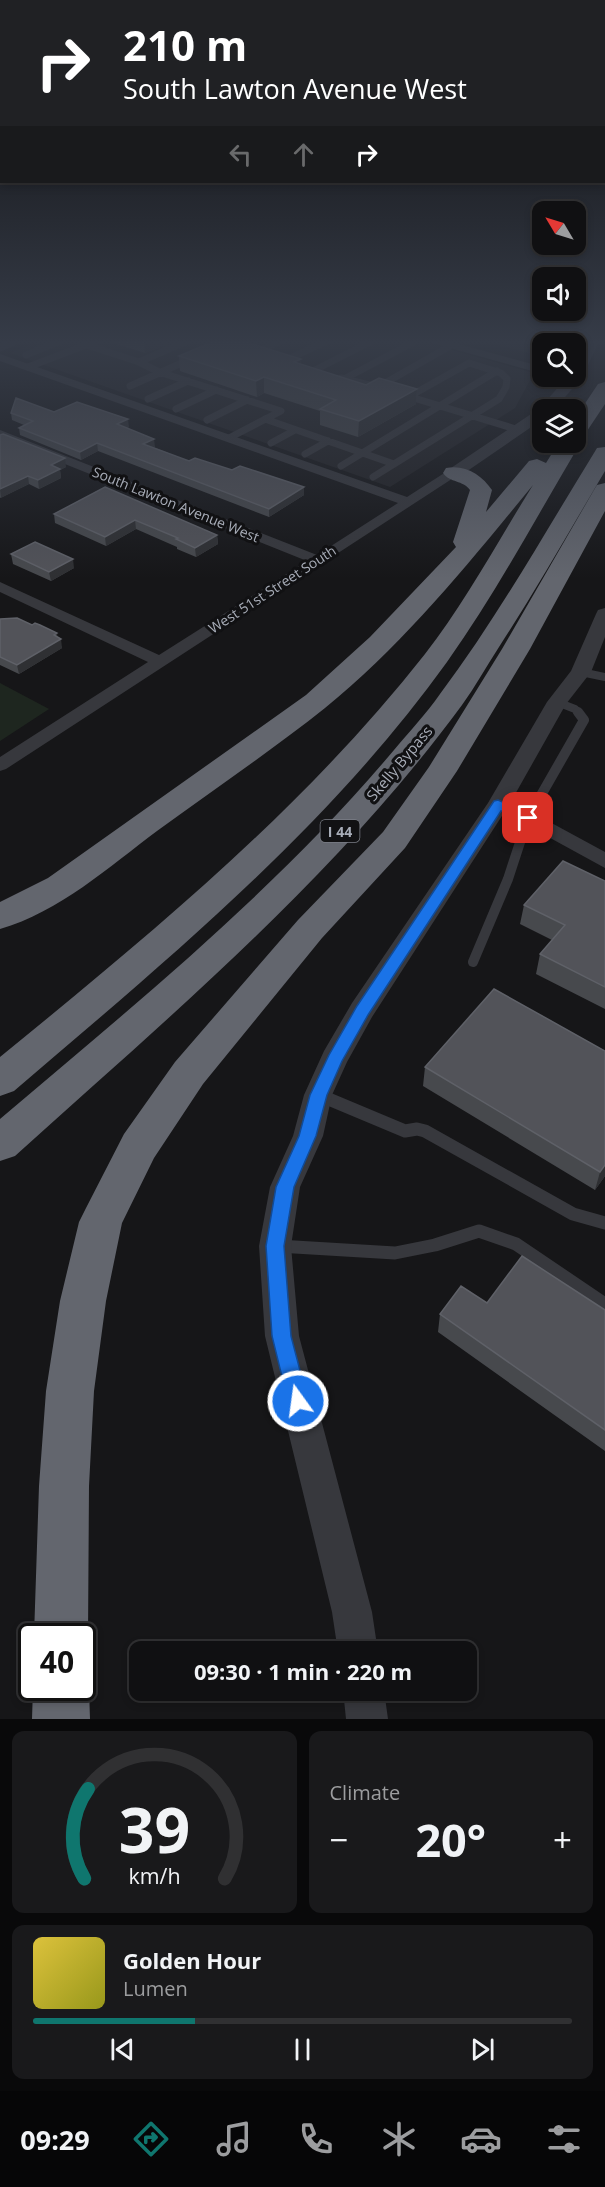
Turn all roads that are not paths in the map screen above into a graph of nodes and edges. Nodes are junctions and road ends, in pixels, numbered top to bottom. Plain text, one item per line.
1 (180, 419) edge
2 (264, 419) joint
3 (418, 419) edge
4 (467, 419) edge
5 (483, 419) edge
6 (532, 420) edge
7 (295, 430) junction
8 (519, 430) junction
9 (0, 434) edge
10 (229, 438) junction
11 (328, 441) junction
12 (272, 443) dead end
13 (362, 453) junction
14 (547, 453) edge
15 (563, 453) edge
16 (605, 453) edge
17 (305, 454) dead end
18 (394, 464) junction
19 (340, 466) dead end
20 (454, 473) junction
21 (373, 477) dead end
22 (605, 490) edge
23 (406, 502) junction
24 (462, 555) junction
25 (318, 560) junction
26 (0, 585) edge
27 (605, 614) edge
28 (160, 662) junction
29 (581, 672) junction
30 (605, 677) edge
31 (557, 702) junction
32 (0, 765) edge
33 (498, 804) junction
34 (528, 818) junction
35 (605, 861) edge
36 (0, 917) edge
37 (473, 962) dead end
38 (0, 1080) edge
39 (318, 1095) junction
40 (0, 1144) edge
41 (605, 1223) edge
42 (275, 1246) junction
43 (605, 1304) edge
44 (61, 1623) edge
45 (356, 1641) edge
46 (61, 1701) edge
47 (365, 1701) edge
48 (61, 1719) edge
49 (367, 1719) edge

1 - 10 street
2 - 7 lane
2 - 10 lane
3 - 13 lane
4 - 18 lane
5 - 8 lane
6 - 8 street, West 51st Street South
7 - 11 lane
7 - 12 lane
8 - 20 street, West 51st Street South
9 - 25 street, South Lawton Avenue West
10 - 23 street
11 - 13 lane
11 - 17 lane
13 - 18 lane
13 - 19 lane
14 - 24 highway
15 - 38 highway, I 44
16 - 40 highway, Skelly Bypass / I 44
18 - 21 lane
20 - 23 street, West 51st Street South
20 - 24 highway
22 - 44 highway
23 - 25 street, West 51st Street South
24 - 36 highway
25 - 28 street, West 51st Street South
26 - 28 street
27 - 29 street
28 - 32 street, West 51st Street South
29 - 30 lane
29 - 31 street
31 - 33 street
31 - 34 lane
33 - 34 street
33 - 39 street
34 - 35 street
34 - 37 lane
39 - 41 lane
39 - 42 street
42 - 43 lane
42 - 45 street
46 - 48 highway
47 - 49 street

